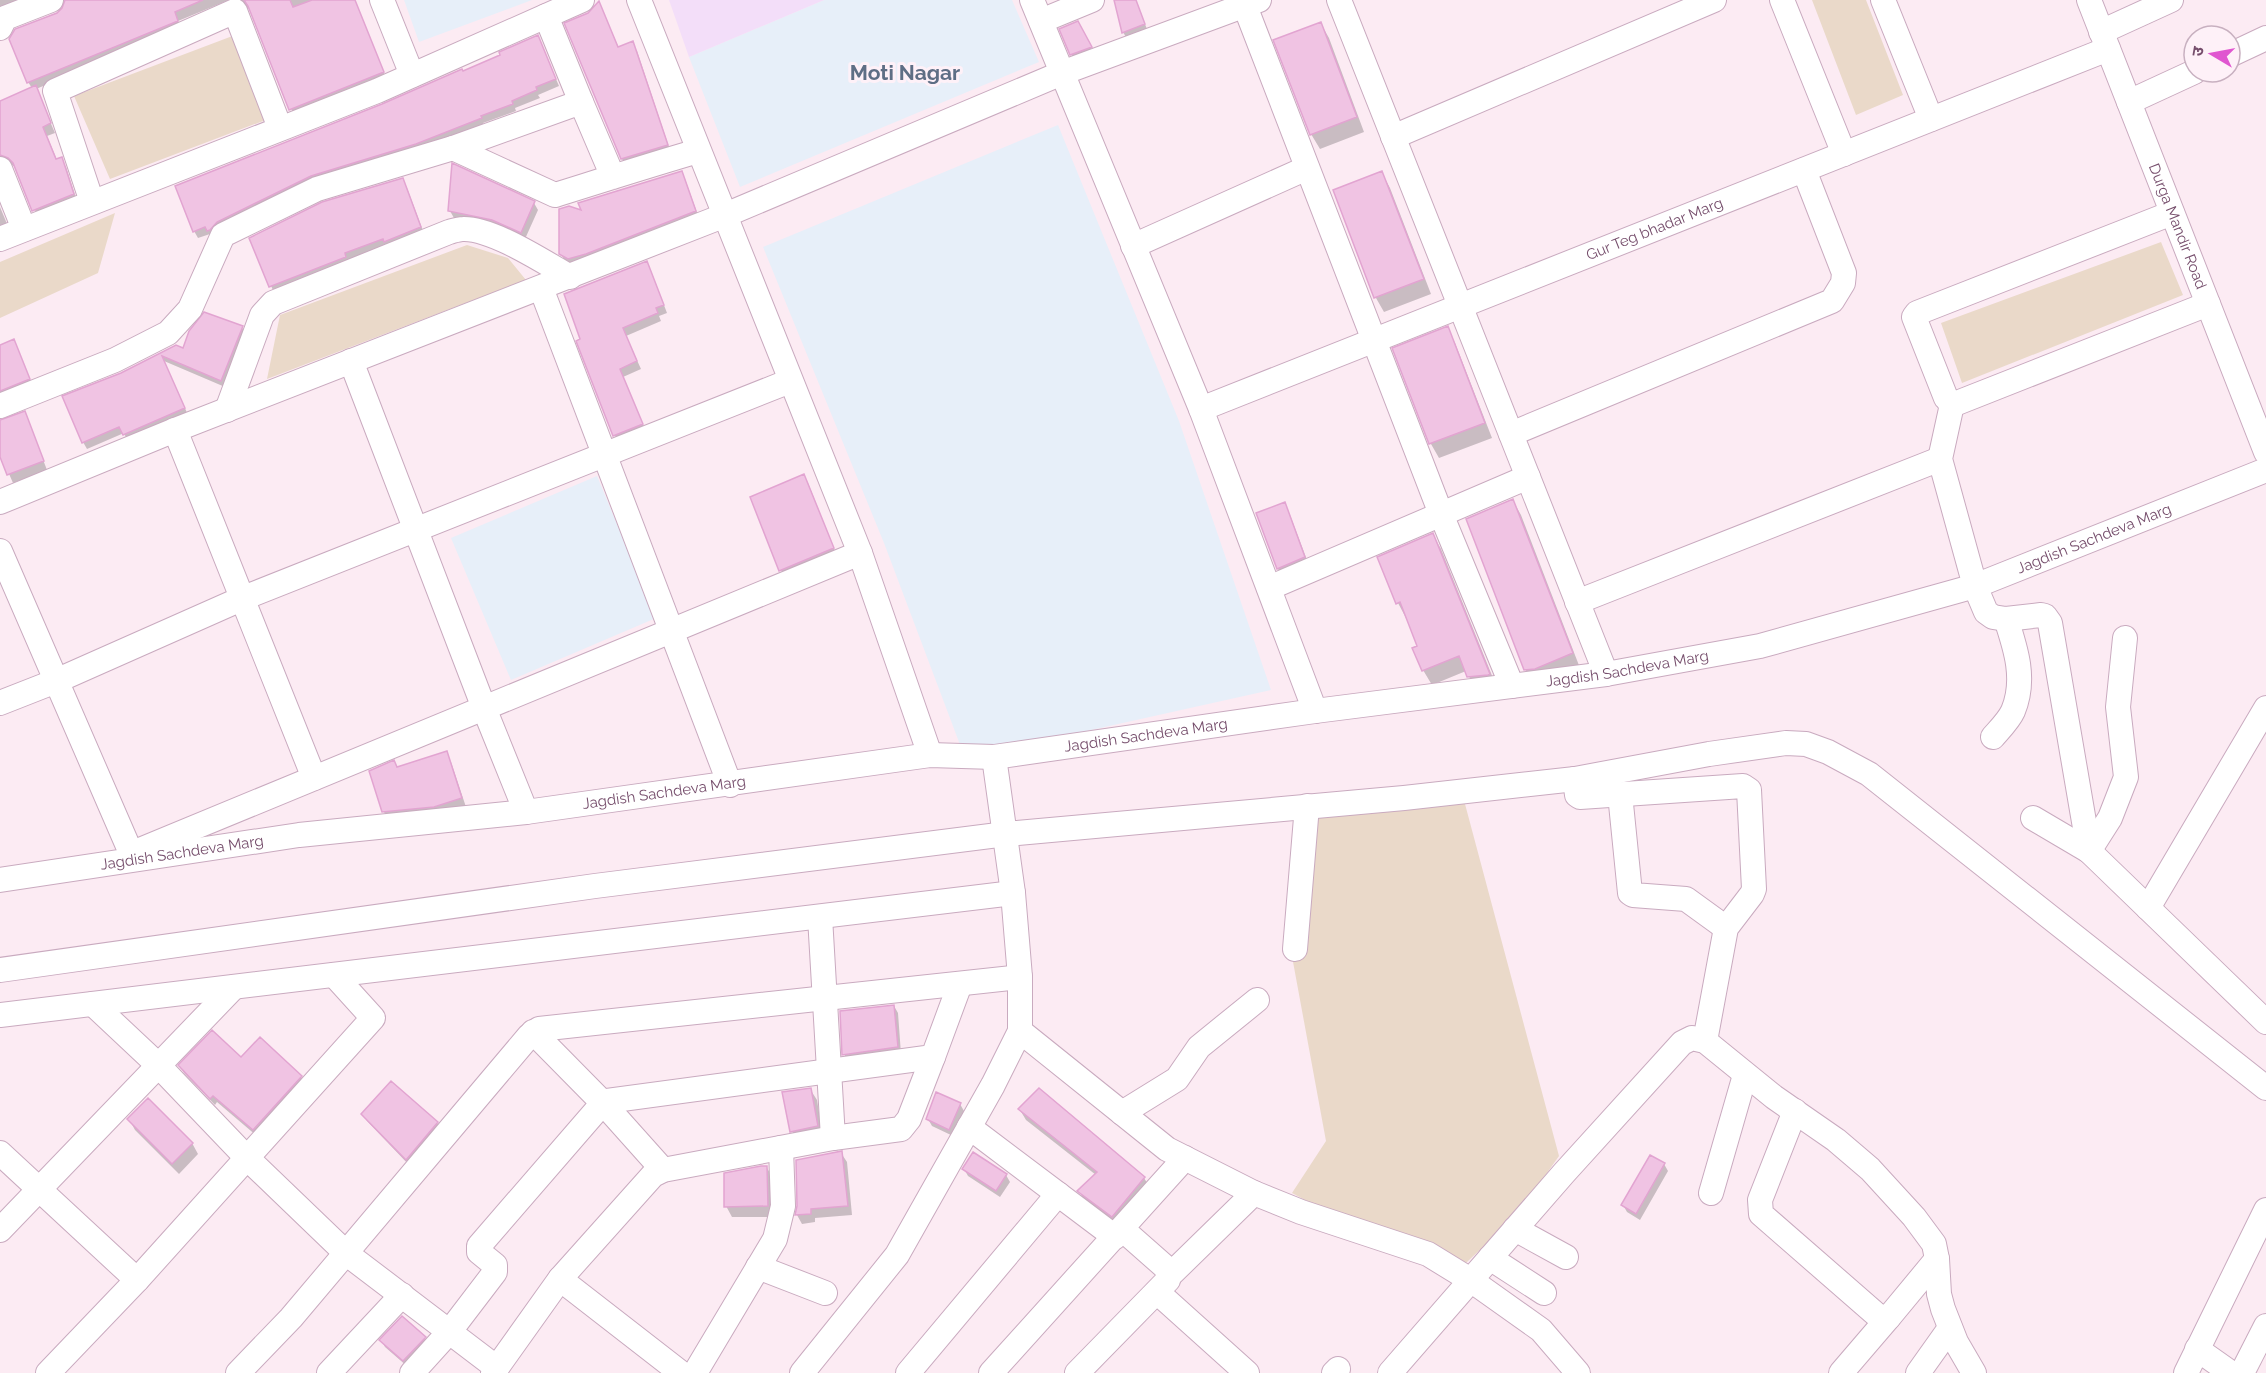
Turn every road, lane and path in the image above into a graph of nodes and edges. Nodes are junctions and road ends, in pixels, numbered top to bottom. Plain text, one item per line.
1 (51, 0) edge
2 (382, 0) edge
3 (582, 0) edge
4 (639, 0) edge
5 (1092, 0) edge
6 (1339, 0) edge
7 (1714, 0) edge
8 (1782, 0) edge
9 (1883, 0) edge
10 (2089, 0) edge
11 (2171, 0) edge
12 (1252, 3) edge
13 (1036, 10) edge
14 (546, 16) junction
15 (0, 28) edge
16 (2266, 38) edge
17 (2105, 41) junction
18 (2242, 49) edge
19 (1062, 73) junction
20 (412, 75) junction
21 (2182, 78) edge
22 (581, 102) junction
23 (2129, 102) junction
24 (1931, 119) junction
25 (280, 128) junction
26 (1393, 137) junction
27 (453, 148) junction
28 (698, 151) junction
29 (1844, 154) junction
30 (1307, 168) junction
31 (0, 169) edge
32 (1804, 170) junction
33 (613, 177) junction
34 (92, 202) junction
35 (2172, 213) junction
36 (723, 216) junction
37 (24, 229) junction
38 (0, 239) edge
39 (1133, 246) junction
40 (570, 277) junction
41 (541, 288) junction
42 (2208, 304) junction
43 (1461, 307) junction
44 (1373, 341) junction
45 (351, 361) junction
46 (790, 381) junction
47 (1950, 401) junction
48 (0, 406) edge
49 (1201, 409) junction
50 (227, 410) junction
51 (175, 430) junction
52 (1511, 434) junction
53 (2266, 452) edge
54 (604, 456) junction
55 (1940, 459) junction
56 (2266, 470) edge
57 (1528, 477) junction
58 (0, 502) edge
59 (1441, 514) junction
60 (416, 531) junction
61 (0, 551) edge
62 (860, 553) junction
63 (1975, 586) junction
64 (1269, 588) junction
65 (241, 599) junction
66 (1577, 602) junction
67 (2006, 619) junction
68 (671, 631) junction
69 (2125, 638) dead end
70 (1606, 674) junction
71 (56, 681) junction
72 (1512, 686) junction
73 (0, 704) edge
74 (484, 708) junction
75 (2266, 708) edge
76 (1315, 711) junction
77 (1993, 737) dead end
78 (930, 755) junction
79 (994, 757) junction
80 (314, 778) junction
81 (1575, 779) junction
82 (730, 785) junction
83 (1620, 794) junction
84 (1307, 806) junction
85 (526, 812) junction
86 (2033, 818) dead end
87 (1006, 834) junction
88 (2089, 851) junction
89 (131, 854) junction
90 (98, 867) junction
91 (0, 880) edge
92 (1013, 892) junction
93 (2148, 908) junction
94 (820, 917) junction
95 (1726, 928) junction
96 (1295, 949) dead end
97 (0, 970) edge
98 (334, 975) junction
99 (1020, 977) junction
100 (960, 984) junction
101 (234, 987) junction
102 (826, 998) junction
103 (1257, 1000) dead end
104 (93, 1004) junction
105 (0, 1015) edge
106 (2266, 1022) edge
107 (1020, 1031) junction
108 (533, 1032) junction
109 (1705, 1041) junction
110 (933, 1057) junction
111 (158, 1065) junction
112 (829, 1070) junction
113 (1745, 1075) junction
114 (2266, 1088) edge
115 (604, 1104) junction
116 (1795, 1111) junction
117 (1122, 1113) junction
118 (969, 1127) junction
119 (833, 1138) junction
120 (781, 1148) junction
121 (0, 1153) edge
122 (246, 1157) junction
123 (1185, 1158) junction
124 (663, 1170) junction
125 (39, 1191) junction
126 (1254, 1193) junction
127 (1711, 1193) dead end
128 (1058, 1194) junction
129 (2266, 1210) edge
130 (1515, 1229) junction
131 (0, 1230) edge
132 (1119, 1233) junction
133 (347, 1254) junction
134 (1566, 1257) dead end
135 (1490, 1258) junction
136 (1937, 1259) junction
137 (758, 1267) junction
138 (560, 1279) junction
139 (137, 1280) junction
140 (1472, 1281) junction
141 (1163, 1284) junction
142 (825, 1293) dead end
143 (1544, 1293) dead end
144 (402, 1295) junction
145 (1889, 1317) junction
146 (2266, 1326) edge
147 (1950, 1328) junction
148 (450, 1331) junction
149 (2198, 1349) junction
150 (1964, 1368) edge
151 (495, 1370) edge
152 (48, 1373) edge
153 (238, 1373) edge
154 (330, 1373) edge
155 (412, 1373) edge
156 (681, 1373) edge
157 (695, 1373) edge
158 (802, 1373) edge
159 (908, 1373) edge
160 (991, 1373) edge
161 (1077, 1373) edge
162 (1247, 1373) edge
163 (1390, 1373) edge
164 (1578, 1373) edge
165 (1840, 1373) edge
166 (1918, 1373) edge
167 (2186, 1373) edge
168 (2231, 1373) edge
169 (2242, 1373) edge

1 - 15 street
2 - 20 street
3 - 14 street
4 - 28 street
5 - 13 street
6 - 26 street
7 - 26 street
8 - 29 street
9 - 24 street
10 - 17 street, Durga Mandir Road
11 - 17 street, Gur Teg bhadar Marg
12 - 19 street
12 - 30 street
13 - 19 street
14 - 20 street
14 - 22 street
16 - 18 street
17 - 23 street, Durga Mandir Road
17 - 24 street, Gur Teg bhadar Marg
19 - 36 street
19 - 39 street
20 - 25 street
21 - 23 street
22 - 27 street
22 - 33 street
23 - 35 street, Durga Mandir Road
24 - 29 street, Gur Teg bhadar Marg
25 - 34 street
25 - 34 street
26 - 43 street
27 - 33 street
27 - 48 street
28 - 33 street
28 - 36 street
29 - 32 street, Gur Teg bhadar Marg
30 - 39 street
30 - 44 street
31 - 37 street
32 - 43 street, Gur Teg bhadar Marg
32 - 52 street
34 - 37 street
35 - 42 street, Durga Mandir Road
35 - 47 street
36 - 40 street
36 - 46 street
37 - 38 street
39 - 49 street
40 - 41 street
40 - 50 street
41 - 45 street
41 - 54 street
42 - 47 street
42 - 53 street, Durga Mandir Road
43 - 44 street, Gur Teg bhadar Marg
43 - 52 street
44 - 49 street, Gur Teg bhadar Marg
44 - 59 street
45 - 50 street
45 - 60 street
46 - 54 street
46 - 62 street
47 - 55 street
49 - 64 street
50 - 51 street
51 - 58 street
51 - 65 street
52 - 57 street
54 - 60 street
54 - 68 street
55 - 63 street
55 - 66 street
56 - 63 street, Jagdish Sachdeva Marg
57 - 59 street
57 - 66 street
59 - 64 street
59 - 72 street
60 - 65 street
60 - 74 street
61 - 71 street
62 - 68 street
62 - 78 street
63 - 67 street
63 - 70 street, Jagdish Sachdeva Marg
64 - 76 street
65 - 71 street
65 - 80 street
66 - 70 street
67 - 77 street
67 - 88 street
68 - 74 street
68 - 82 street
69 - 88 street
70 - 72 street, Jagdish Sachdeva Marg
71 - 73 street
71 - 89 street
72 - 76 street, Jagdish Sachdeva Marg
74 - 80 street
74 - 85 street
75 - 93 street
76 - 79 street, Jagdish Sachdeva Marg
78 - 79 street, Jagdish Sachdeva Marg
78 - 82 street, Jagdish Sachdeva Marg
79 - 87 street
80 - 89 street
81 - 83 street
81 - 84 street
81 - 114 street
82 - 85 street, Jagdish Sachdeva Marg
83 - 95 street
83 - 95 street
84 - 87 street
84 - 96 street
85 - 90 street, Jagdish Sachdeva Marg
86 - 88 street
87 - 92 street
87 - 97 street
88 - 93 street
89 - 90 street
90 - 91 street, Jagdish Sachdeva Marg
92 - 94 street
92 - 99 street
93 - 106 street
94 - 98 street
94 - 102 street
95 - 109 street
98 - 101 street
98 - 122 street
99 - 100 street
99 - 107 street
100 - 102 street
100 - 110 street
101 - 104 street
101 - 111 street
102 - 108 street
102 - 112 street
103 - 117 street
104 - 105 street
104 - 111 street
107 - 117 street
107 - 118 street
108 - 115 street
108 - 133 street
109 - 113 street
109 - 130 street
110 - 112 street
110 - 119 street
111 - 122 street
111 - 125 street
112 - 115 street
112 - 119 street
113 - 116 street
113 - 127 street
115 - 124 street
115 - 148 street
116 - 136 street
116 - 145 street
117 - 123 street
118 - 128 street
118 - 158 street
119 - 120 street
120 - 124 street
120 - 137 street
121 - 125 street
122 - 133 street
122 - 139 street
123 - 126 street
123 - 132 street
124 - 138 street
125 - 131 street
125 - 139 street
126 - 140 street
126 - 141 street
128 - 132 street
128 - 159 street
129 - 149 street
130 - 134 street
130 - 135 street
132 - 141 street
132 - 160 street
133 - 144 street
133 - 153 street
135 - 140 street
135 - 143 street
136 - 145 street
136 - 147 street
137 - 142 street
137 - 157 street
138 - 151 street
138 - 156 street
139 - 152 street
140 - 163 street
140 - 164 street
141 - 161 street
141 - 162 street
144 - 148 street
144 - 154 street
145 - 165 street
146 - 169 street
147 - 150 street
147 - 166 street
148 - 151 street
148 - 155 street
149 - 167 street
149 - 168 street

